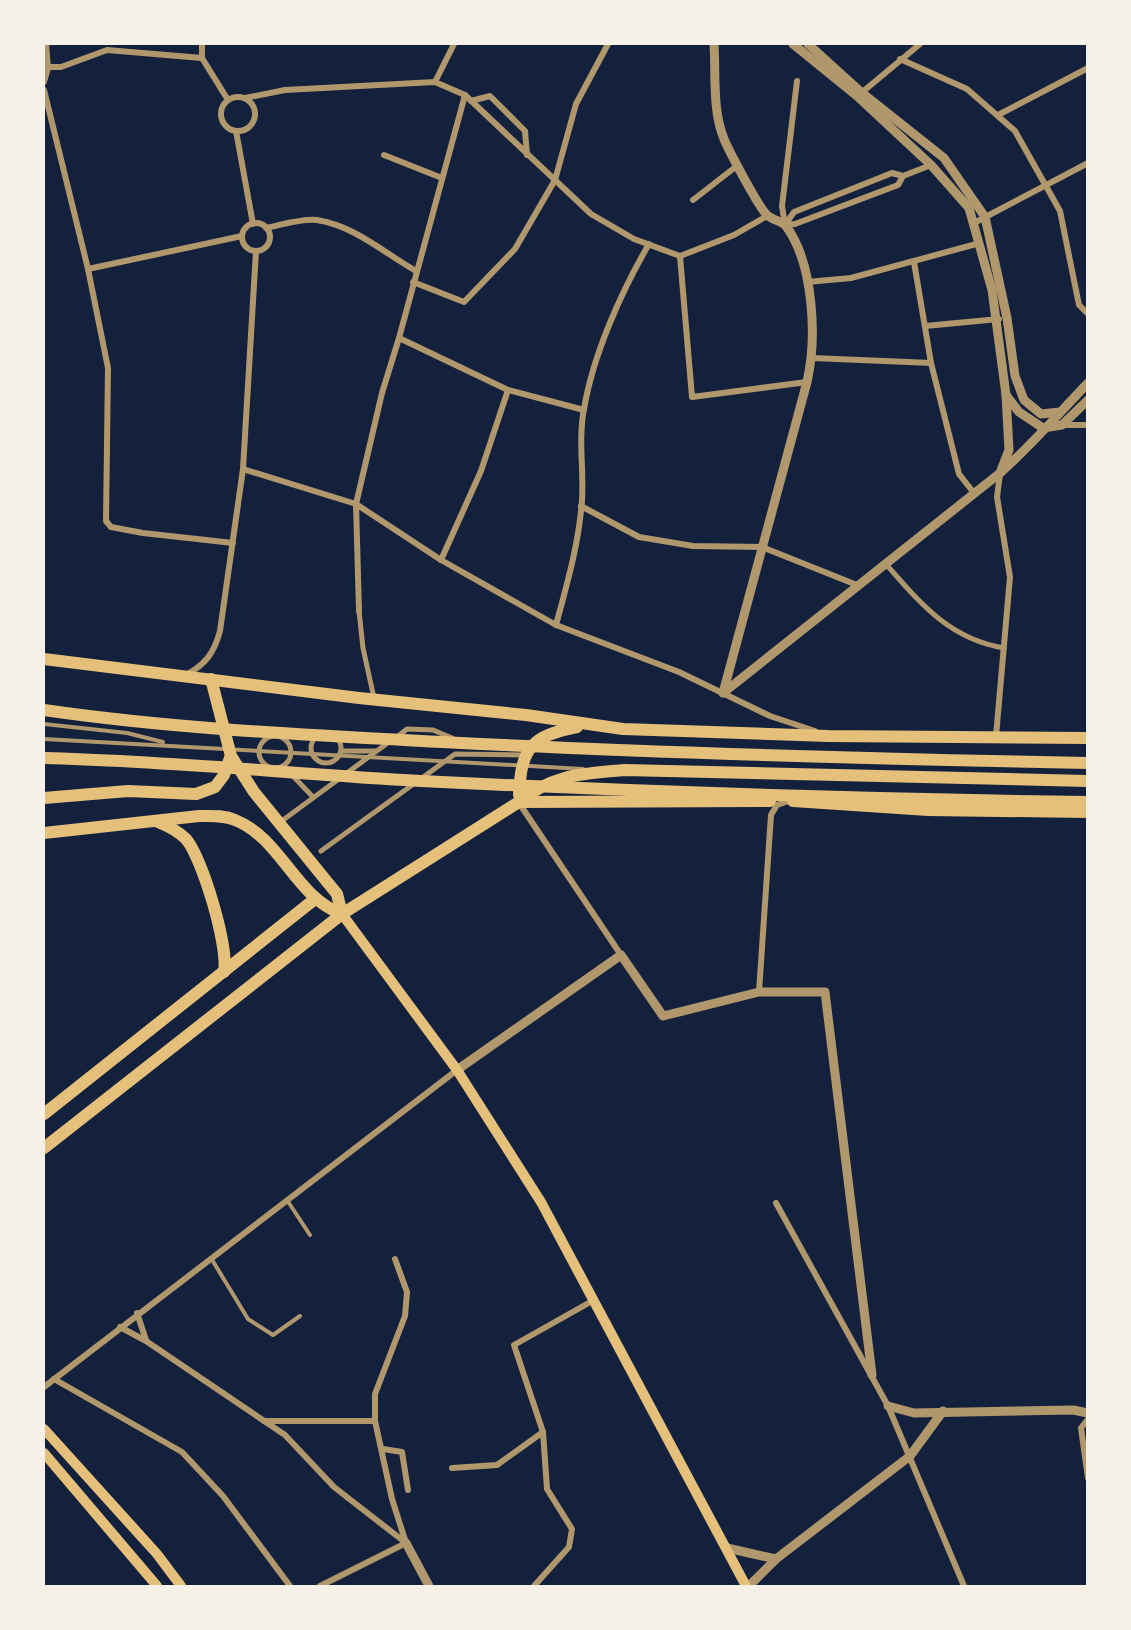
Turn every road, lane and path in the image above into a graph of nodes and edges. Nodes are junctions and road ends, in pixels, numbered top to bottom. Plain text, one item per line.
1 (46, 44) edge
2 (202, 44) edge
3 (454, 44) edge
4 (608, 44) edge
5 (714, 44) edge
6 (793, 44) edge
7 (808, 44) edge
8 (920, 44) edge
9 (202, 58) junction
10 (900, 59) junction
11 (46, 67) edge
12 (1088, 68) edge
13 (796, 81) dead end
14 (44, 82) edge
15 (435, 82) junction
16 (44, 90) edge
17 (465, 94) junction
18 (859, 94) junction
19 (245, 98) junction
20 (228, 100) junction
21 (471, 101) junction
22 (998, 116) junction
23 (236, 131) junction
24 (384, 155) dead end
25 (527, 155) junction
26 (1088, 163) edge
27 (738, 165) junction
28 (931, 165) junction
29 (903, 177) junction
30 (442, 178) junction
31 (555, 180) junction
32 (1047, 186) junction
33 (693, 200) dead end
34 (767, 216) junction
35 (985, 217) junction
36 (974, 223) junction
37 (253, 224) junction
38 (785, 225) junction
39 (266, 228) junction
40 (242, 236) junction
41 (980, 243) junction
42 (649, 244) junction
43 (256, 251) junction
44 (680, 256) junction
45 (914, 262) junction
46 (88, 269) junction
47 (416, 271) junction
48 (412, 282) junction
49 (807, 282) junction
50 (1088, 314) edge
51 (1002, 319) junction
52 (925, 326) junction
53 (399, 338) junction
54 (813, 358) junction
55 (931, 363) junction
56 (807, 382) junction
57 (1088, 383) edge
58 (508, 390) junction
59 (1006, 395) junction
60 (1088, 400) edge
61 (584, 410) junction
62 (1060, 412) junction
63 (1062, 425) junction
64 (1088, 426) edge
65 (1043, 428) junction
66 (243, 469) junction
67 (1000, 473) junction
68 (974, 493) junction
69 (356, 504) junction
70 (581, 506) junction
71 (233, 543) junction
72 (762, 547) junction
73 (441, 560) junction
74 (885, 563) junction
75 (857, 585) junction
76 (359, 611) joint
77 (556, 625) junction
78 (1004, 648) junction
79 (44, 658) edge
80 (185, 675) junction
81 (212, 679) junction
82 (723, 693) junction
83 (375, 699) junction
84 (44, 710) edge
85 (44, 723) edge
86 (585, 726) junction
87 (828, 736) junction
88 (996, 736) junction
89 (1088, 738) edge
90 (44, 739) edge
91 (173, 744) junction
92 (341, 751) junction
93 (377, 751) junction
94 (455, 754) junction
95 (526, 755) junction
96 (231, 756) junction
97 (44, 758) edge
98 (1088, 763) edge
99 (284, 766) junction
100 (1088, 776) edge
101 (1088, 781) edge
102 (313, 797) junction
103 (44, 798) edge
104 (789, 801) junction
105 (519, 802) junction
106 (1088, 802) edge
107 (1088, 812) edge
108 (157, 821) junction
109 (279, 823) junction
110 (44, 833) edge
111 (321, 850) dead end
112 (315, 899) junction
113 (342, 914) junction
114 (621, 955) junction
115 (224, 972) junction
116 (759, 992) junction
117 (456, 1070) junction
118 (44, 1114) edge
119 (44, 1148) edge
120 (286, 1200) junction
121 (776, 1203) dead end
122 (310, 1235) dead end
123 (211, 1257) junction
124 (395, 1259) dead end
125 (594, 1299) junction
126 (137, 1313) junction
127 (300, 1316) dead end
128 (120, 1327) junction
129 (146, 1341) junction
130 (872, 1375) junction
131 (54, 1379) junction
132 (44, 1387) edge
133 (888, 1406) junction
134 (943, 1411) junction
135 (1088, 1413) edge
136 (1088, 1419) edge
137 (264, 1421) junction
138 (375, 1421) junction
139 (44, 1429) edge
140 (543, 1432) junction
141 (382, 1449) junction
142 (44, 1453) edge
143 (910, 1456) junction
144 (452, 1468) dead end
145 (1088, 1478) edge
146 (408, 1490) dead end
147 (406, 1543) junction
148 (727, 1548) junction
149 (776, 1559) junction
150 (157, 1587) edge
151 (181, 1587) edge
152 (290, 1587) edge
153 (320, 1587) edge
154 (429, 1587) edge
155 (534, 1587) edge
156 (747, 1587) edge
157 (964, 1587) edge

1 - 11 street
2 - 9 street
3 - 15 street
4 - 31 street
5 - 27 street
6 - 18 street
7 - 18 street
8 - 10 street
9 - 11 street
9 - 20 street
10 - 18 street
10 - 22 street
11 - 14 street
12 - 22 street
13 - 38 street
15 - 17 street
15 - 19 street
16 - 46 street
17 - 21 street
17 - 30 street
18 - 28 street
18 - 35 street
19 - 20 street
19 - 23 street
20 - 23 street
21 - 25 street
21 - 25 street
22 - 32 street
23 - 37 street
24 - 30 street
25 - 31 street
26 - 32 street
27 - 33 street
27 - 34 street
28 - 29 street
28 - 36 street
29 - 38 street
29 - 38 street
30 - 47 street
31 - 42 street
31 - 48 street
32 - 35 street
32 - 50 street
34 - 38 street
34 - 44 street
35 - 36 street
35 - 51 street
36 - 41 street
37 - 39 street
37 - 40 street
38 - 49 street
39 - 43 street
39 - 47 street
40 - 43 street
40 - 46 street
41 - 45 street
41 - 51 street
42 - 44 street
42 - 61 street
43 - 66 street
44 - 56 street
45 - 49 street
45 - 52 street
46 - 71 street
47 - 48 street
48 - 53 street
49 - 54 street
51 - 52 street
51 - 59 street
51 - 62 street
52 - 55 street
53 - 58 street
53 - 69 street
54 - 55 street
54 - 56 street
55 - 68 street
56 - 72 street
57 - 62 street
58 - 61 street
58 - 73 street
59 - 65 street
59 - 67 street
60 - 63 street
61 - 70 street
62 - 65 street
63 - 64 street
63 - 65 street
65 - 67 street
66 - 69 street
66 - 71 street
67 - 68 street
67 - 78 street
68 - 74 street
69 - 73 street
69 - 76 street
70 - 72 street
70 - 77 street
71 - 80 street
72 - 75 street
72 - 82 street
73 - 77 street
74 - 75 street
74 - 78 street
75 - 82 street
76 - 83 street
77 - 82 street
78 - 88 street
79 - 80 main road
80 - 81 main road
81 - 83 main road
81 - 96 main road
82 - 87 street
83 - 86 main road
84 - 98 main road
85 - 91 lane
86 - 87 main road
86 - 95 main road
87 - 88 main road
88 - 89 main road
90 - 91 lane
91 - 100 lane
92 - 92 street
92 - 93 street
93 - 94 street
93 - 102 street
94 - 95 street
94 - 111 street
95 - 105 main road
96 - 103 main road
96 - 109 main road
97 - 106 main road
99 - 99 street
99 - 102 street
101 - 105 main road
102 - 109 street
104 - 105 main road
104 - 107 main road
104 - 116 street
105 - 113 main road
105 - 114 street
108 - 110 main road
108 - 112 main road
108 - 115 main road
109 - 113 main road
112 - 113 main road
112 - 115 main road
113 - 117 main road
113 - 119 main road
114 - 116 street
114 - 117 street
115 - 118 main road
116 - 130 street
117 - 120 street
117 - 125 main road
120 - 122 lane
120 - 123 street
121 - 130 street
123 - 126 street
123 - 127 lane
124 - 138 street
125 - 140 street
125 - 148 main road
126 - 128 street
126 - 129 street
128 - 129 street
128 - 131 street
129 - 137 street
130 - 133 street
131 - 132 street
131 - 152 street
133 - 134 street
133 - 143 street
134 - 135 street
134 - 143 street
136 - 145 street
137 - 138 street
137 - 147 street
138 - 141 street
139 - 151 main road
140 - 144 street
140 - 155 street
141 - 146 street
141 - 147 street
142 - 150 main road
143 - 149 street
143 - 157 street
147 - 153 street
147 - 154 street
148 - 149 street
148 - 156 main road
149 - 156 street

